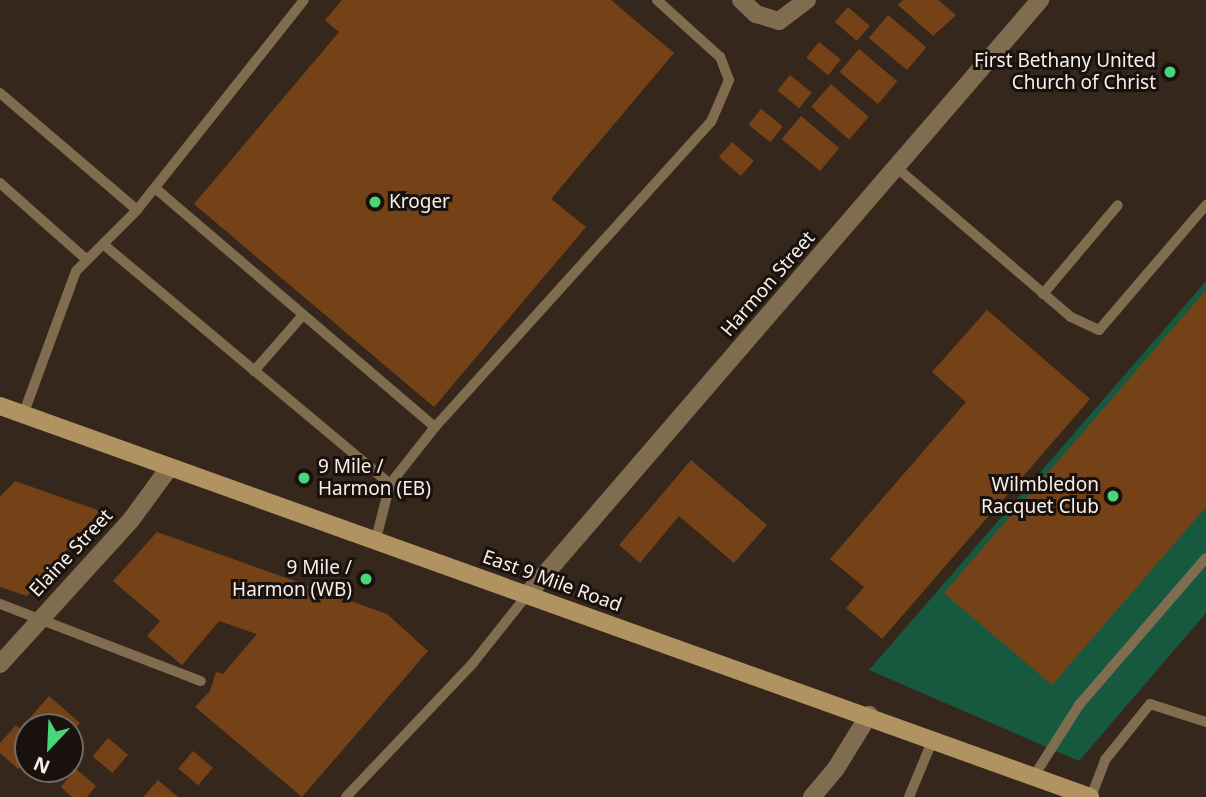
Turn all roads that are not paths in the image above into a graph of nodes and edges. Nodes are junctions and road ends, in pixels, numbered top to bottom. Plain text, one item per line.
1 (304, 0) edge
2 (657, 0) edge
3 (741, 0) edge
4 (807, 0) edge
5 (1040, 0) edge
6 (0, 93) edge
7 (897, 168) junction
8 (0, 183) edge
9 (155, 188) junction
10 (1118, 205) dead end
11 (1206, 205) edge
12 (137, 210) junction
13 (103, 244) junction
14 (87, 260) junction
15 (1043, 294) junction
16 (303, 314) junction
17 (254, 371) junction
18 (0, 406) edge
19 (23, 415) junction
20 (435, 427) junction
21 (169, 468) junction
22 (390, 484) junction
23 (376, 539) junction
24 (1206, 558) edge
25 (527, 595) junction
26 (0, 604) edge
27 (39, 619) junction
28 (0, 664) edge
29 (201, 681) dead end
30 (869, 715) junction
31 (1206, 722) edge
32 (933, 738) junction
33 (1034, 776) junction
34 (345, 797) edge
35 (811, 797) edge
36 (909, 797) edge
37 (1091, 797) edge

1 - 9 lane
2 - 20 lane
3 - 4 street
5 - 7 street, Harmon Street
6 - 12 lane
7 - 15 lane
7 - 25 street, Harmon Street
8 - 14 lane
9 - 12 lane
9 - 16 lane
10 - 15 lane
11 - 15 lane
12 - 13 lane
13 - 14 lane
13 - 17 lane
14 - 19 lane
16 - 17 lane
16 - 20 lane
17 - 22 lane
18 - 19 main road, East 9 Mile Road
19 - 21 main road, East 9 Mile Road
20 - 22 lane
21 - 23 main road, East 9 Mile Road
21 - 27 street, Elaine Street
22 - 23 lane
23 - 25 main road, East 9 Mile Road
24 - 33 lane
25 - 30 main road, East 9 Mile Road
25 - 34 lane
26 - 27 lane
27 - 28 street, Elaine Street
27 - 29 lane
30 - 32 main road, East 9 Mile Road
30 - 35 street
31 - 37 lane
32 - 33 main road, East 9 Mile Road
32 - 36 lane
33 - 37 main road, East 9 Mile Road

